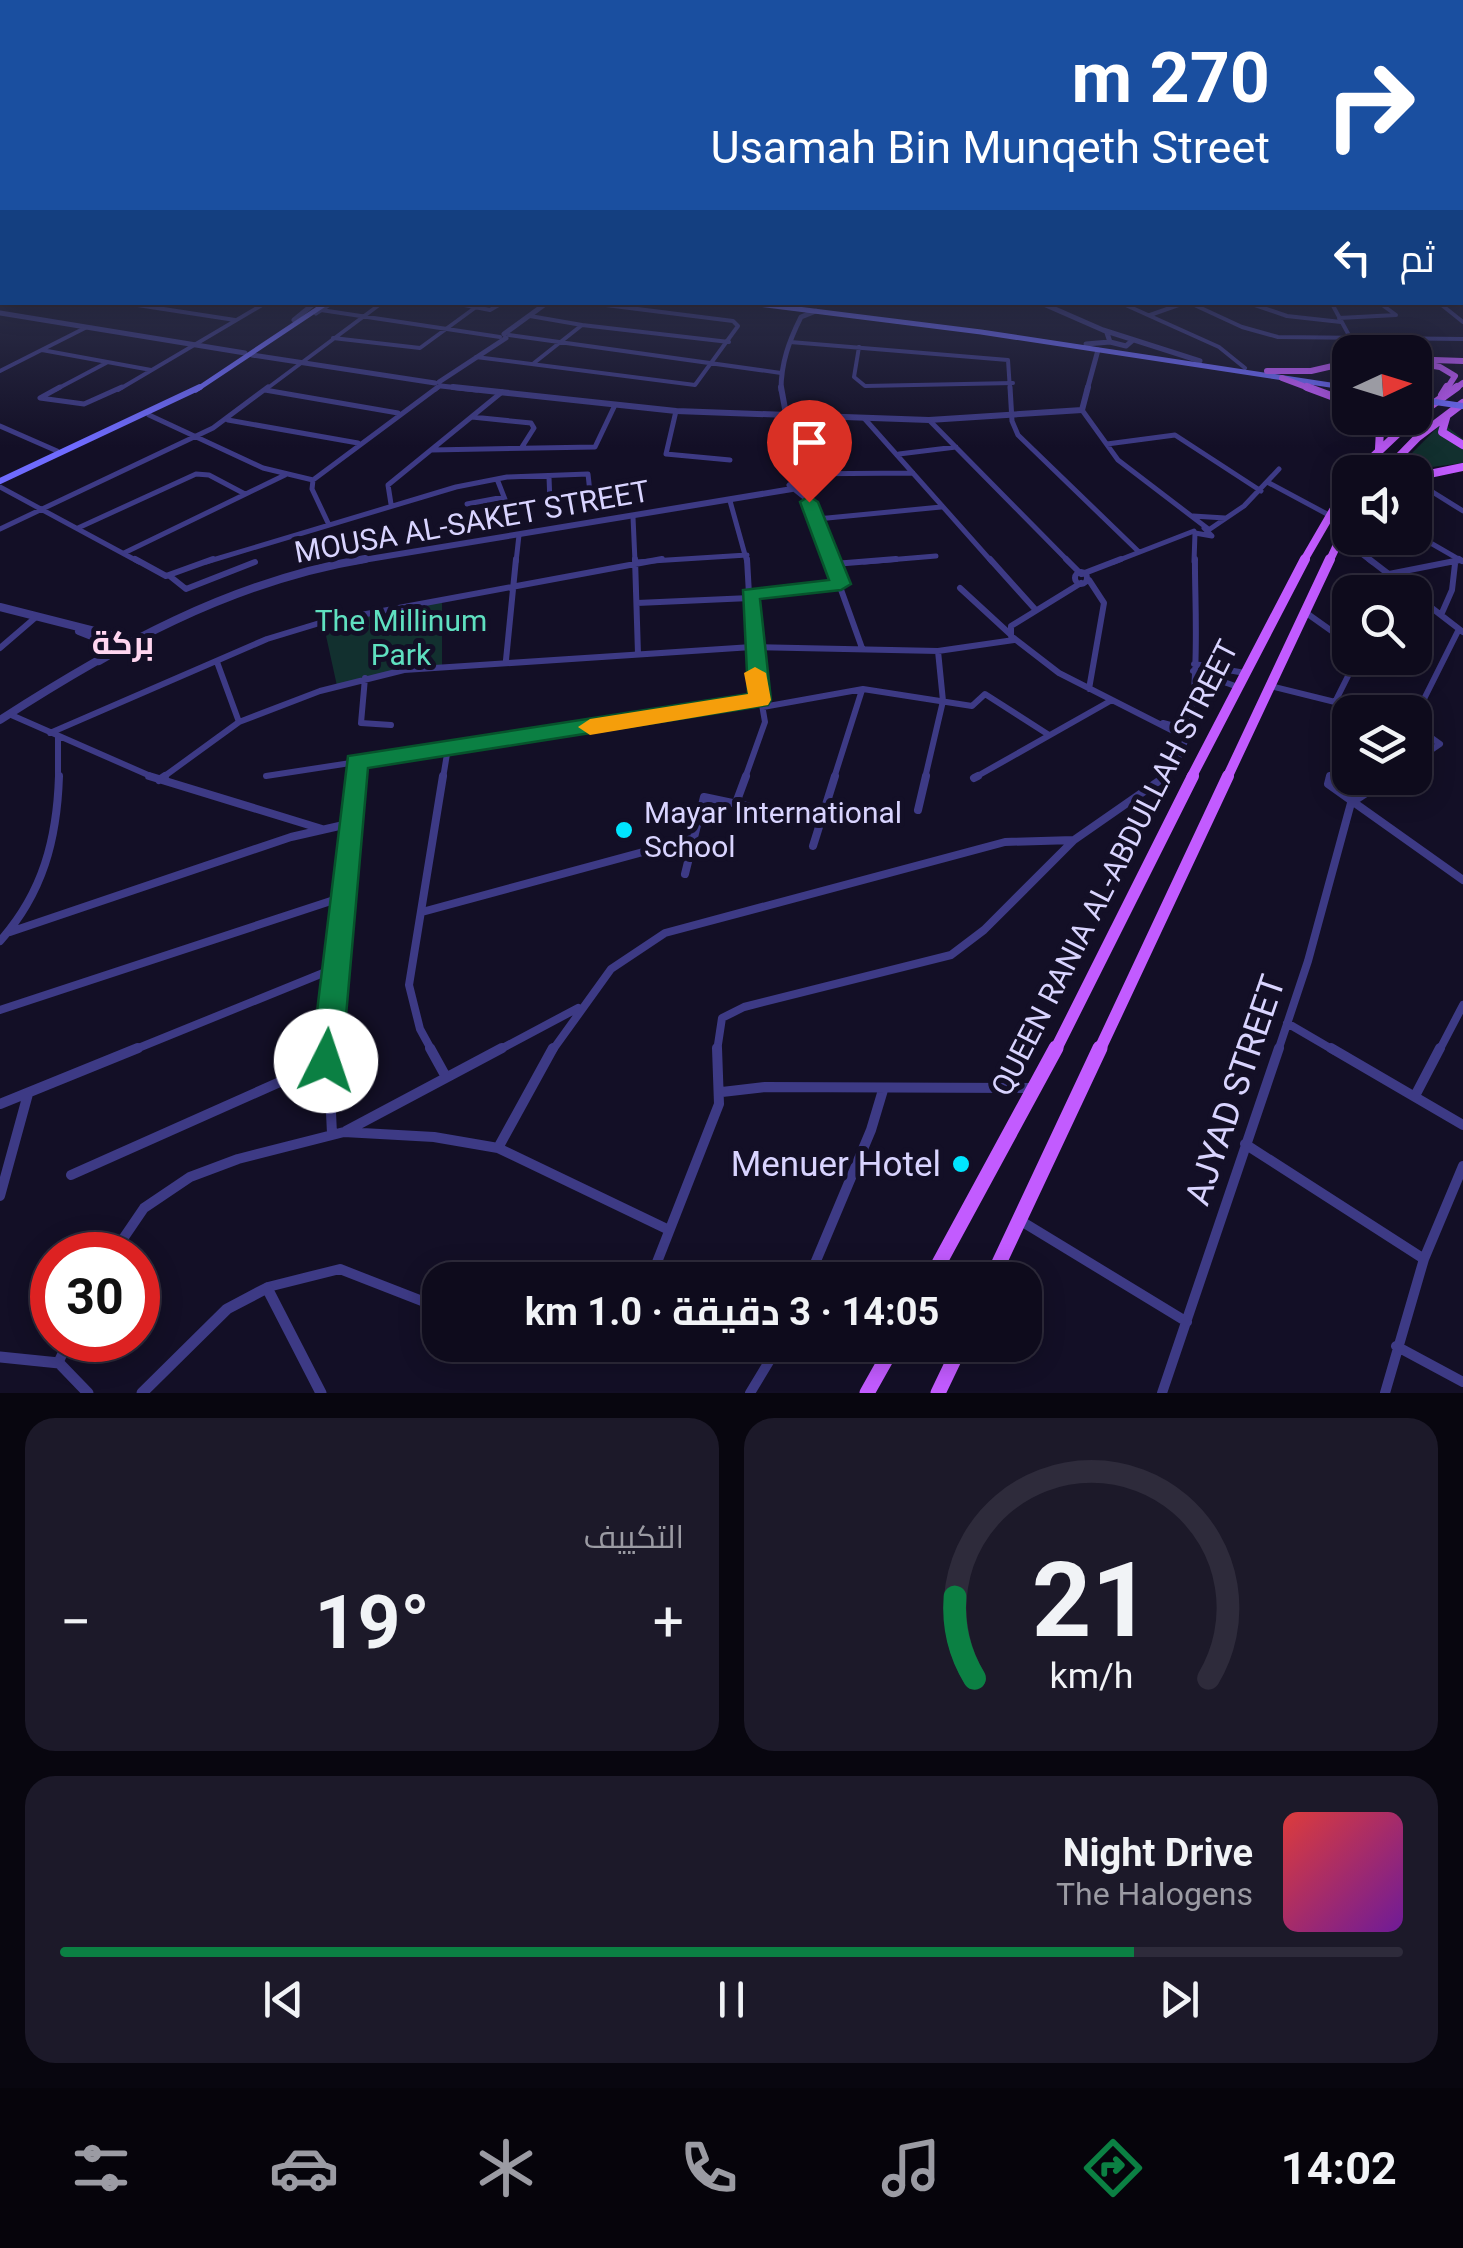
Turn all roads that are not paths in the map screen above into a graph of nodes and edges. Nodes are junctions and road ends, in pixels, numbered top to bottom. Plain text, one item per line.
1 (23, 317) edge
2 (216, 317) edge
3 (241, 317) edge
4 (362, 317) edge
5 (371, 317) edge
6 (463, 317) edge
7 (529, 317) edge
8 (536, 317) edge
9 (703, 317) edge
10 (801, 317) edge
11 (863, 317) edge
12 (886, 317) edge
13 (1074, 317) edge
14 (1153, 317) edge
15 (1224, 317) edge
16 (1310, 317) edge
17 (1339, 317) edge
18 (1382, 317) edge
19 (300, 318) edge
20 (236, 320) junction
21 (1340, 320) junction
22 (582, 325) junction
23 (449, 327) junction
24 (85, 328) junction
25 (1104, 330) junction
26 (505, 335) junction
27 (1349, 335) edge
28 (333, 338) junction
29 (1332, 338) edge
30 (1432, 339) edge
31 (1463, 339) edge
32 (1133, 340) junction
33 (729, 342) junction
34 (790, 342) junction
35 (1110, 342) junction
36 (557, 343) junction
37 (1086, 344) junction
38 (194, 346) junction
39 (859, 346) junction
40 (42, 350) junction
41 (1098, 350) junction
42 (248, 354) junction
43 (476, 356) junction
44 (1200, 361) junction
45 (1432, 361) edge
46 (1463, 361) edge
47 (302, 362) junction
48 (106, 363) junction
49 (533, 364) junction
50 (716, 364) junction
51 (1332, 367) edge
52 (1432, 367) edge
53 (1246, 368) junction
54 (152, 370) junction
55 (0, 371) edge
56 (1267, 371) junction
57 (781, 373) junction
58 (1282, 378) junction
59 (1013, 383) junction
60 (1463, 383) edge
61 (440, 384) junction
62 (1332, 387) edge
63 (1332, 388) edge
64 (1332, 388) edge
65 (265, 390) junction
66 (502, 392) junction
67 (1442, 395) junction
68 (1432, 399) edge
69 (1432, 403) edge
70 (616, 404) junction
71 (1463, 404) edge
72 (1082, 410) junction
73 (676, 411) junction
74 (400, 413) junction
75 (1012, 414) junction
76 (1447, 414) junction
77 (149, 415) junction
78 (782, 415) junction
79 (471, 417) junction
80 (864, 418) junction
81 (226, 420) junction
82 (930, 420) junction
83 (0, 426) edge
84 (1380, 435) edge
85 (1394, 435) edge
86 (196, 437) junction
87 (358, 443) junction
88 (1106, 444) junction
89 (1463, 445) edge
90 (957, 447) junction
91 (522, 448) junction
92 (1379, 449) junction
93 (431, 450) junction
94 (58, 451) junction
95 (897, 454) junction
96 (1373, 455) edge
97 (1402, 455) edge
98 (730, 460) dead end
99 (1463, 466) edge
100 (1279, 469) dead end
101 (792, 473) junction
102 (914, 473) junction
103 (1432, 474) edge
104 (285, 475) junction
105 (549, 476) junction
106 (497, 478) junction
107 (314, 480) junction
108 (0, 481) edge
109 (1268, 483) junction
110 (792, 486) junction
111 (1261, 490) junction
112 (1432, 490) edge
113 (245, 494) junction
114 (504, 497) junction
115 (591, 502) dead end
116 (730, 502) junction
117 (550, 503) dead end
118 (391, 504) junction
119 (467, 504) dead end
120 (942, 506) junction
121 (1332, 507) edge
122 (41, 510) junction
123 (1463, 511) edge
124 (510, 512) dead end
125 (1184, 512) junction
126 (1327, 514) junction
127 (634, 517) junction
128 (1226, 518) junction
129 (817, 519) junction
130 (329, 524) junction
131 (77, 528) junction
132 (0, 529) edge
133 (1208, 532) junction
134 (1195, 533) junction
135 (519, 535) junction
136 (1177, 540) junction
137 (1432, 545) edge
138 (1332, 549) edge
139 (1139, 552) junction
140 (1197, 552) junction
141 (123, 553) junction
142 (747, 555) junction
143 (1365, 555) edge
144 (936, 556) dead end
145 (255, 562) dead end
146 (636, 562) junction
147 (1459, 562) edge
148 (834, 564) junction
149 (1389, 574) joint
150 (170, 576) junction
151 (1081, 578) junction
152 (841, 584) junction
153 (515, 586) junction
154 (960, 588) dead end
155 (750, 596) junction
156 (637, 604) junction
157 (0, 607) edge
158 (1034, 608) junction
159 (1432, 608) edge
160 (1304, 611) junction
161 (1441, 615) junction
162 (36, 618) junction
163 (70, 626) junction
164 (1332, 631) edge
165 (1461, 631) edge
166 (96, 637) junction
167 (1012, 637) junction
168 (124, 644) junction
169 (0, 648) edge
170 (752, 648) junction
171 (862, 648) junction
172 (938, 652) junction
173 (638, 654) junction
174 (96, 658) junction
175 (506, 660) junction
176 (217, 662) junction
177 (1194, 668) junction
178 (75, 673) junction
179 (1245, 674) junction
180 (1348, 675) edge
181 (365, 678) junction
182 (1269, 685) junction
183 (1238, 687) junction
184 (1089, 688) junction
185 (862, 690) junction
186 (1426, 695) edge
187 (1114, 700) junction
188 (944, 702) junction
189 (761, 703) junction
190 (9, 714) junction
191 (0, 720) edge
192 (239, 722) junction
193 (391, 725) dead end
194 (1185, 733) junction
195 (54, 735) junction
196 (1049, 735) junction
197 (448, 748) junction
198 (356, 762) junction
199 (266, 776) dead end
200 (974, 778) dead end
201 (159, 780) junction
202 (1341, 795) edge
203 (1363, 795) edge
204 (736, 803) junction
205 (1351, 803) junction
206 (918, 810) dead end
207 (819, 821) junction
208 (348, 824) junction
209 (322, 829) junction
210 (691, 839) junction
211 (1074, 840) junction
212 (814, 846) dead end
213 (685, 874) dead end
214 (1463, 880) edge
215 (340, 898) junction
216 (421, 912) junction
217 (10, 932) junction
218 (0, 940) edge
219 (333, 969) junction
220 (1463, 1005) edge
221 (579, 1008) junction
222 (0, 1010) edge
223 (1287, 1023) junction
224 (326, 1061) junction
225 (446, 1078) junction
226 (1036, 1088) junction
227 (883, 1090) junction
228 (28, 1092) junction
229 (722, 1092) junction
230 (1416, 1094) junction
231 (0, 1104) edge
232 (1463, 1125) edge
233 (344, 1132) junction
234 (332, 1134) junction
235 (1245, 1144) junction
236 (498, 1148) junction
237 (1463, 1166) edge
238 (71, 1174) dead end
239 (0, 1196) edge
240 (1020, 1220) junction
241 (669, 1230) junction
242 (128, 1232) edge
243 (1424, 1260) junction
244 (657, 1262) edge
245 (815, 1262) edge
246 (940, 1262) edge
247 (1000, 1262) edge
248 (267, 1288) junction
249 (422, 1300) edge
250 (1187, 1322) junction
251 (1396, 1346) junction
252 (0, 1357) edge
253 (769, 1362) edge
254 (884, 1362) edge
255 (952, 1362) edge
256 (58, 1363) joint
257 (1463, 1382) edge
258 (88, 1393) edge
259 (142, 1393) edge
260 (321, 1393) edge
261 (750, 1393) edge
262 (867, 1393) edge
263 (938, 1393) edge
264 (1162, 1393) edge
265 (1386, 1393) edge

1 - 24 street
2 - 20 street
3 - 20 street
4 - 28 street
5 - 23 street
6 - 23 street
7 - 26 street
8 - 22 street
9 - 33 street
10 - 34 street
11 - 41 main road
12 - 37 main road
13 - 25 street
14 - 53 street
15 - 29 street
16 - 21 street
17 - 21 street
18 - 21 street
19 - 42 main road
20 - 38 street
21 - 27 street
22 - 33 street
22 - 36 street
23 - 26 street
23 - 28 street
24 - 38 street
24 - 40 street
25 - 32 street
25 - 35 street
26 - 36 street
26 - 43 street
28 - 47 street
30 - 31 street
32 - 35 street
32 - 44 street
33 - 50 street
34 - 39 street
34 - 57 street
35 - 37 street
36 - 49 street
36 - 50 street
37 - 44 main road
38 - 42 street
38 - 54 street
39 - 59 street
39 - 59 street
40 - 48 street
40 - 55 street
41 - 58 main road
41 - 72 street
42 - 47 street
42 - 77 main road
42 - 94 main road
43 - 49 street
43 - 61 street
44 - 53 main road
45 - 46 main road
47 - 61 street
47 - 65 street
48 - 54 street
48 - 54 street
49 - 50 street
50 - 57 street
51 - 56 main road
52 - 67 main road
53 - 56 main road
56 - 62 main road
57 - 78 street
58 - 63 main road
58 - 64 main road
59 - 75 street
60 - 67 main road
61 - 66 street
61 - 74 street
65 - 74 street
65 - 81 street
66 - 70 street
66 - 79 street
67 - 69 main road
68 - 71 main road, bridge
70 - 73 street
70 - 91 street
71 - 76 main road
72 - 75 street
72 - 88 street
73 - 78 street
73 - 98 street
74 - 87 street
75 - 82 street
75 - 139 street
76 - 89 main road
76 - 97 main road
77 - 86 street
77 - 108 main road
78 - 80 street
78 - 101 street
79 - 91 street
79 - 93 street
80 - 82 street
80 - 95 street
81 - 86 street
81 - 87 street
82 - 90 street
83 - 94 street
84 - 92 main road
85 - 92 main road
86 - 104 street
86 - 122 street
87 - 107 street
88 - 111 street
88 - 125 street
90 - 95 street
90 - 151 street
91 - 93 street
92 - 96 main road
93 - 118 street
94 - 108 main road
95 - 102 street
99 - 103 main road
100 - 109 street
101 - 102 street
101 - 110 street
102 - 120 street
104 - 107 street
104 - 113 street
105 - 106 street
105 - 115 street
105 - 117 street
106 - 114 street
106 - 118 street
107 - 130 street
108 - 122 street
109 - 111 street
109 - 126 street
110 - 116 street, MOUSA AL-SAKET STREET
110 - 129 street
111 - 128 street
112 - 123 street
113 - 131 street
113 - 141 street
114 - 119 street
114 - 124 street
116 - 127 street, MOUSA AL-SAKET STREET
116 - 142 street
118 - 130 street
120 - 129 street
120 - 158 street
121 - 126 main road, QUEEN RANIA AL-ABDULLAH STREET
122 - 131 street
122 - 132 street
125 - 128 street
125 - 133 street
125 - 134 street
126 - 179 main road, QUEEN RANIA AL-ABDULLAH STREET
127 - 135 street, MOUSA AL-SAKET STREET
127 - 146 street
128 - 133 street
129 - 148 street
130 - 150 street
131 - 141 street
133 - 134 street
133 - 140 street
134 - 136 street
134 - 140 street
135 - 153 street
135 - 168 street, MOUSA AL-SAKET STREET
136 - 139 street
136 - 140 street
137 - 147 street
138 - 160 main road, QUEEN RANIA AL-ABDULLAH STREET
139 - 151 street
140 - 177 street
141 - 150 street
142 - 146 street
142 - 155 street
143 - 149 street
144 - 148 street
145 - 150 street
146 - 153 street
146 - 156 street
147 - 149 street
147 - 161 street
148 - 152 street
151 - 158 street
151 - 184 street
152 - 155 street
152 - 171 street
153 - 175 street
153 - 176 street
154 - 167 street
155 - 156 street
155 - 170 street
156 - 173 street
157 - 162 street
158 - 167 street
159 - 161 street
160 - 164 street
160 - 182 main road, QUEEN RANIA AL-ABDULLAH STREET
161 - 165 street
162 - 163 street
162 - 169 street
163 - 166 street
163 - 168 street
165 - 186 street
166 - 168 street
166 - 174 street
167 - 172 street
167 - 184 street
168 - 174 street, MOUSA AL-SAKET STREET
168 - 178 street, MOUSA AL-SAKET STREET
170 - 171 street
170 - 173 street
170 - 189 street
171 - 172 street
172 - 188 street
173 - 175 street
174 - 178 street, MOUSA AL-SAKET STREET
175 - 181 street
176 - 192 street
176 - 195 street
177 - 179 street
177 - 183 street
177 - 194 street
178 - 190 street, MOUSA AL-SAKET STREET
179 - 183 main road, QUEEN RANIA AL-ABDULLAH STREET
180 - 182 street
181 - 192 street
181 - 193 street
182 - 240 main road, QUEEN RANIA AL-ABDULLAH STREET
183 - 226 main road, QUEEN RANIA AL-ABDULLAH STREET
184 - 187 street
185 - 188 street
185 - 189 street
185 - 207 street
187 - 194 street
187 - 196 street
188 - 196 street
188 - 206 street
189 - 197 street
189 - 204 street
190 - 191 street, MOUSA AL-SAKET STREET
190 - 195 street
192 - 201 street
194 - 211 street
195 - 201 street
195 - 217 street
196 - 200 street
197 - 198 street
197 - 216 street
198 - 199 street
198 - 208 street
201 - 209 street
202 - 205 street
203 - 205 street
204 - 207 street
204 - 210 street
205 - 214 street
205 - 223 street, AJYAD STREET
207 - 212 street
208 - 209 street
208 - 215 street
209 - 217 street
210 - 213 street
210 - 216 street
211 - 221 street
211 - 229 street
215 - 219 street
215 - 222 street
216 - 225 street
217 - 218 street
219 - 224 street
219 - 228 street
220 - 230 street
221 - 225 street
221 - 236 street
223 - 230 street
223 - 235 street, AJYAD STREET
224 - 234 street
224 - 238 street
225 - 233 street
226 - 227 street
226 - 246 main road, QUEEN RANIA AL-ABDULLAH STREET
227 - 229 street
227 - 245 street
228 - 231 street
228 - 239 street
229 - 241 street
230 - 232 street
233 - 234 street
233 - 236 street
234 - 242 street
235 - 243 street
235 - 250 street, AJYAD STREET
236 - 241 street
237 - 243 street
240 - 247 main road, QUEEN RANIA AL-ABDULLAH STREET
240 - 250 street
241 - 244 street
243 - 251 street
248 - 249 street
248 - 259 street
248 - 260 street
250 - 264 street, AJYAD STREET
251 - 257 street
251 - 265 street
252 - 256 street
253 - 261 street
254 - 262 main road
255 - 263 main road
256 - 258 street

